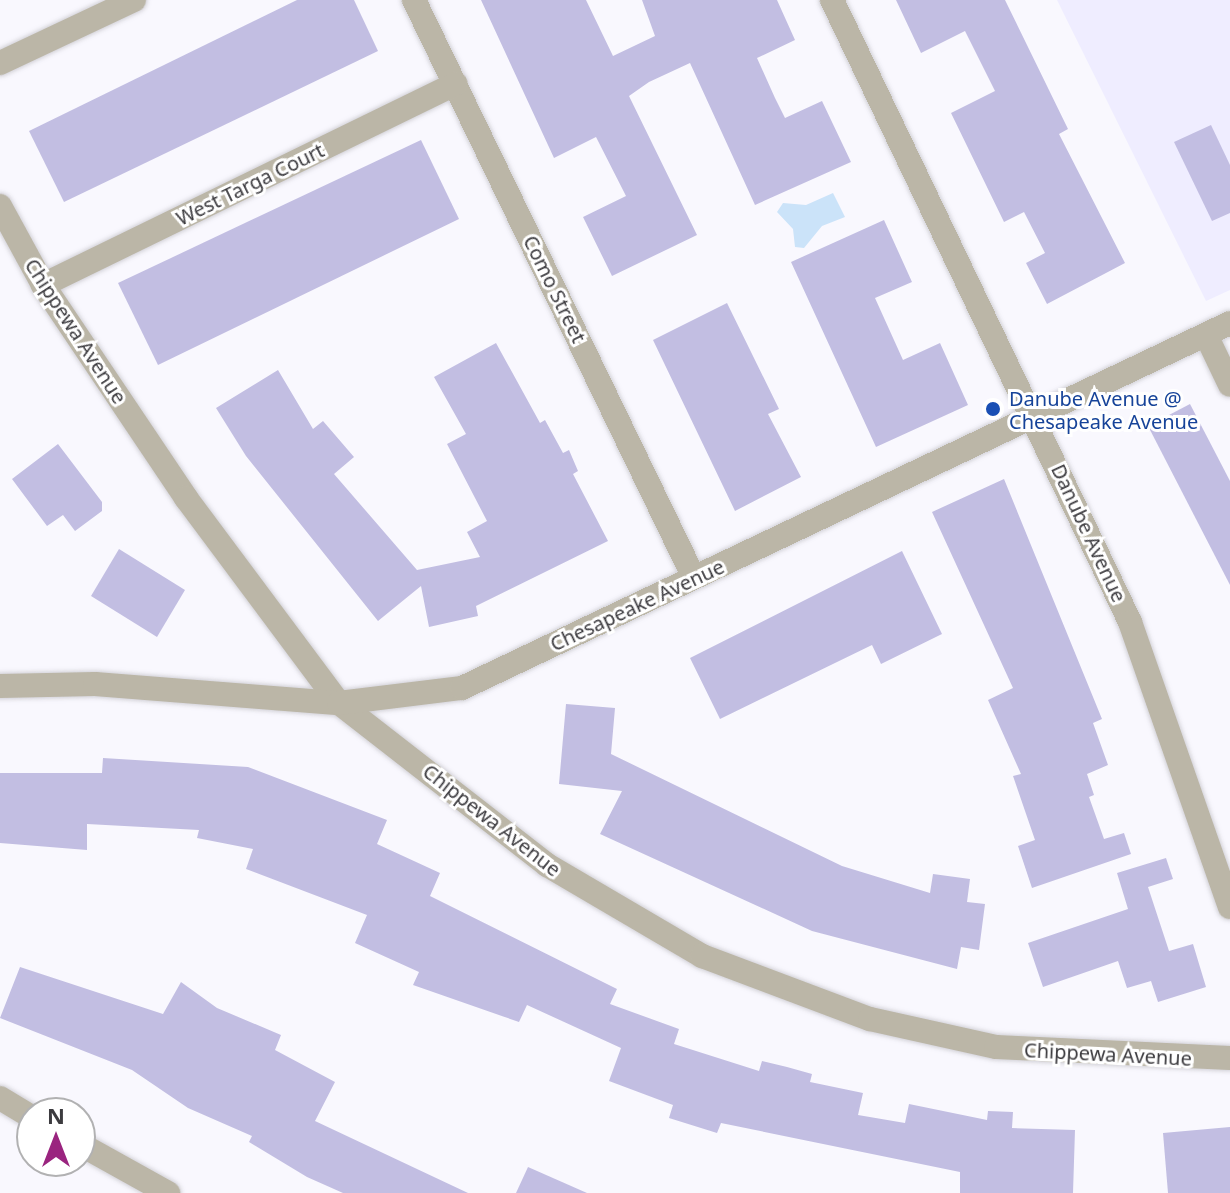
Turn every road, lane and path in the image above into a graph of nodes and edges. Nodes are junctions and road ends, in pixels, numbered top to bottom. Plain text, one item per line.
1 (134, 0) edge
2 (414, 0) edge
3 (832, 0) edge
4 (0, 63) edge
5 (456, 84) junction
6 (0, 206) edge
7 (43, 285) junction
8 (1230, 323) edge
9 (1206, 335) junction
10 (1230, 385) edge
11 (1036, 419) junction
12 (694, 578) junction
13 (0, 686) edge
14 (339, 703) junction
15 (1230, 907) edge
16 (1230, 1058) edge
17 (96, 1153) edge
18 (168, 1193) edge

1 - 4 street
2 - 5 street, Como Street
3 - 11 street, Danube Avenue
5 - 7 street, West Targa Court
5 - 12 street, Como Street
6 - 7 street, Chippewa Avenue
7 - 14 street, Chippewa Avenue
8 - 9 street, Chesapeake Avenue
9 - 10 street
9 - 11 street, Chesapeake Avenue
11 - 12 street, Chesapeake Avenue
11 - 15 street, Danube Avenue
12 - 14 street, Chesapeake Avenue
13 - 14 street, Chesapeake Avenue
14 - 16 street, Chippewa Avenue
17 - 18 street

